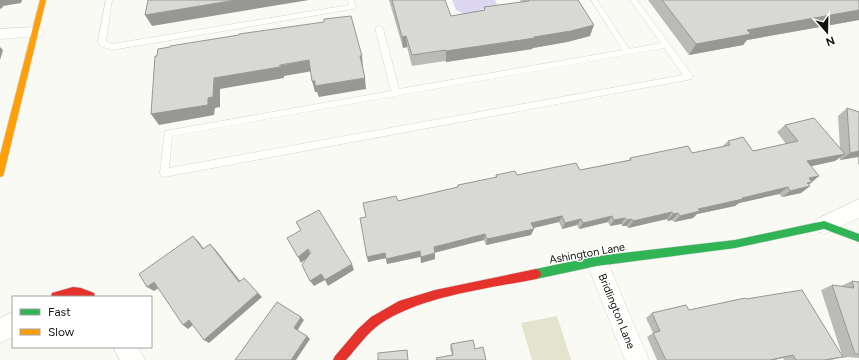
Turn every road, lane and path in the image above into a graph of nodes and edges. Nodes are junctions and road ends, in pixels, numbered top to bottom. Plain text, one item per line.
1 (43, 0) edge
2 (109, 0) edge
3 (351, 0) edge
4 (594, 0) edge
5 (633, 0) edge
6 (379, 28) dead end
7 (36, 32) junction
8 (0, 34) edge
9 (666, 45) junction
10 (627, 51) junction
11 (396, 93) junction
12 (0, 173) edge
13 (859, 208) edge
14 (824, 224) junction
15 (859, 238) edge
16 (597, 261) junction
17 (59, 296) edge
18 (88, 296) edge
19 (12, 324) edge
20 (0, 332) edge
21 (126, 348) edge
22 (133, 360) edge
23 (339, 360) edge
24 (637, 360) edge

1 - 7 street
2 - 3 lane
4 - 10 lane
5 - 9 lane
6 - 11 lane
7 - 8 street
7 - 12 street
9 - 10 lane
9 - 11 lane
10 - 11 lane
13 - 14 street
14 - 15 street
14 - 16 street, Ashington Lane
16 - 23 street, Ashington Lane
16 - 24 street, Bridlington Lane
17 - 18 street
19 - 20 street
21 - 22 street

